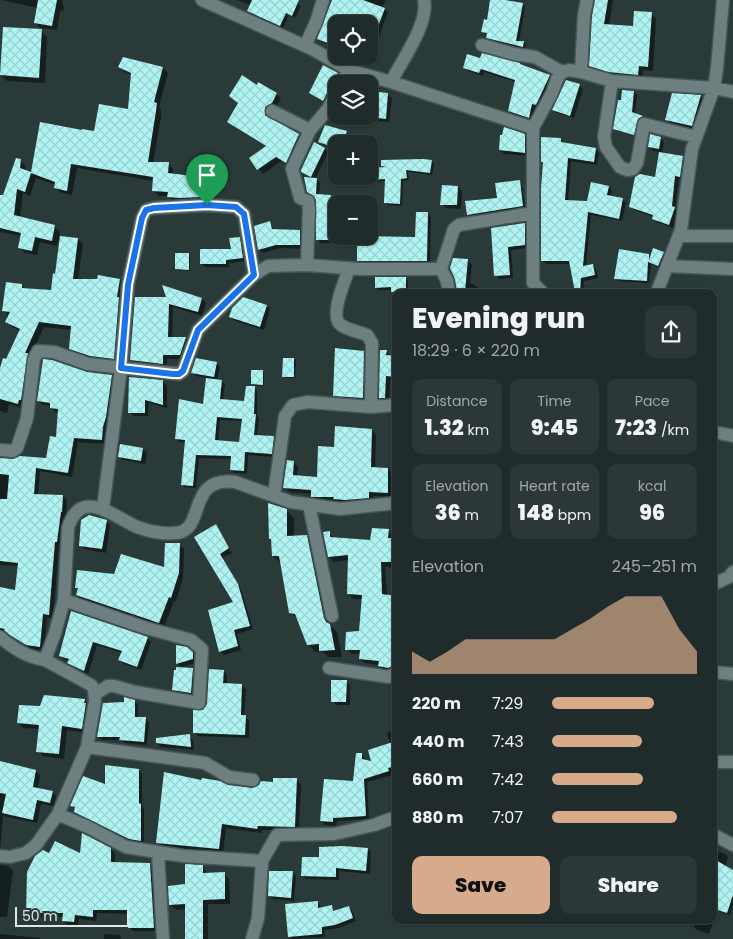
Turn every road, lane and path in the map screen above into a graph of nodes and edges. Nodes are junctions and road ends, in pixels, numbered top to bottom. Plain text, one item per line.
1 (202, 0) edge
2 (323, 0) edge
3 (424, 0) edge
4 (587, 0) edge
5 (722, 0) edge
6 (482, 45) dead end
7 (305, 46) junction
8 (349, 70) junction
9 (562, 72) junction
10 (580, 72) junction
11 (346, 75) edge
12 (612, 81) junction
13 (390, 82) junction
14 (714, 88) junction
15 (733, 92) edge
16 (328, 109) edge
17 (272, 111) dead end
18 (533, 128) junction
19 (310, 130) junction
20 (696, 137) junction
21 (533, 213) junction
22 (680, 236) junction
23 (733, 236) edge
24 (307, 265) junction
25 (668, 266) junction
26 (349, 269) junction
27 (441, 269) junction
28 (733, 269) edge
29 (254, 275) junction
30 (448, 289) edge
31 (539, 289) edge
32 (658, 289) edge
33 (121, 368) junction
34 (392, 404) edge
35 (371, 407) junction
36 (717, 433) edge
37 (733, 436) edge
38 (0, 450) edge
39 (274, 496) junction
40 (392, 503) edge
41 (310, 505) junction
42 (103, 508) junction
43 (733, 572) edge
44 (717, 582) edge
45 (64, 600) junction
46 (332, 616) dead end
47 (0, 637) edge
48 (45, 660) junction
49 (329, 668) dead end
50 (717, 672) edge
51 (733, 674) edge
52 (392, 675) edge
53 (95, 694) junction
54 (87, 747) junction
55 (717, 762) edge
56 (733, 762) edge
57 (253, 780) dead end
58 (58, 814) junction
59 (392, 818) edge
60 (717, 837) edge
61 (733, 845) edge
62 (158, 853) junction
63 (0, 856) edge
64 (262, 861) junction
65 (163, 939) edge
66 (252, 939) edge

1 - 7 street
2 - 7 street
3 - 13 street
4 - 10 street
5 - 14 street
6 - 9 street
7 - 8 street
8 - 11 street
8 - 13 street
9 - 10 street
9 - 18 street
10 - 12 street
12 - 14 street
12 - 20 street
13 - 18 street
14 - 15 street
14 - 20 street
16 - 19 street
17 - 19 street
18 - 21 street
19 - 24 street
20 - 22 street
21 - 27 street
21 - 31 street
22 - 23 street
22 - 25 street
24 - 26 street
24 - 29 street
25 - 28 street
25 - 32 street
26 - 27 street
26 - 35 street
27 - 30 street
29 - 33 street
29 - 33 street
33 - 38 street
33 - 42 street
34 - 35 street
35 - 39 street
36 - 37 street
39 - 41 street
39 - 42 street
40 - 41 street
41 - 46 street
42 - 45 street
43 - 44 street
45 - 48 street
45 - 53 street
47 - 48 street
48 - 53 street
49 - 52 street
50 - 51 street
53 - 54 street
54 - 57 street
54 - 58 street
55 - 56 street
58 - 62 street
58 - 63 street
59 - 64 street
60 - 61 street
62 - 64 street
62 - 65 street
64 - 66 street

